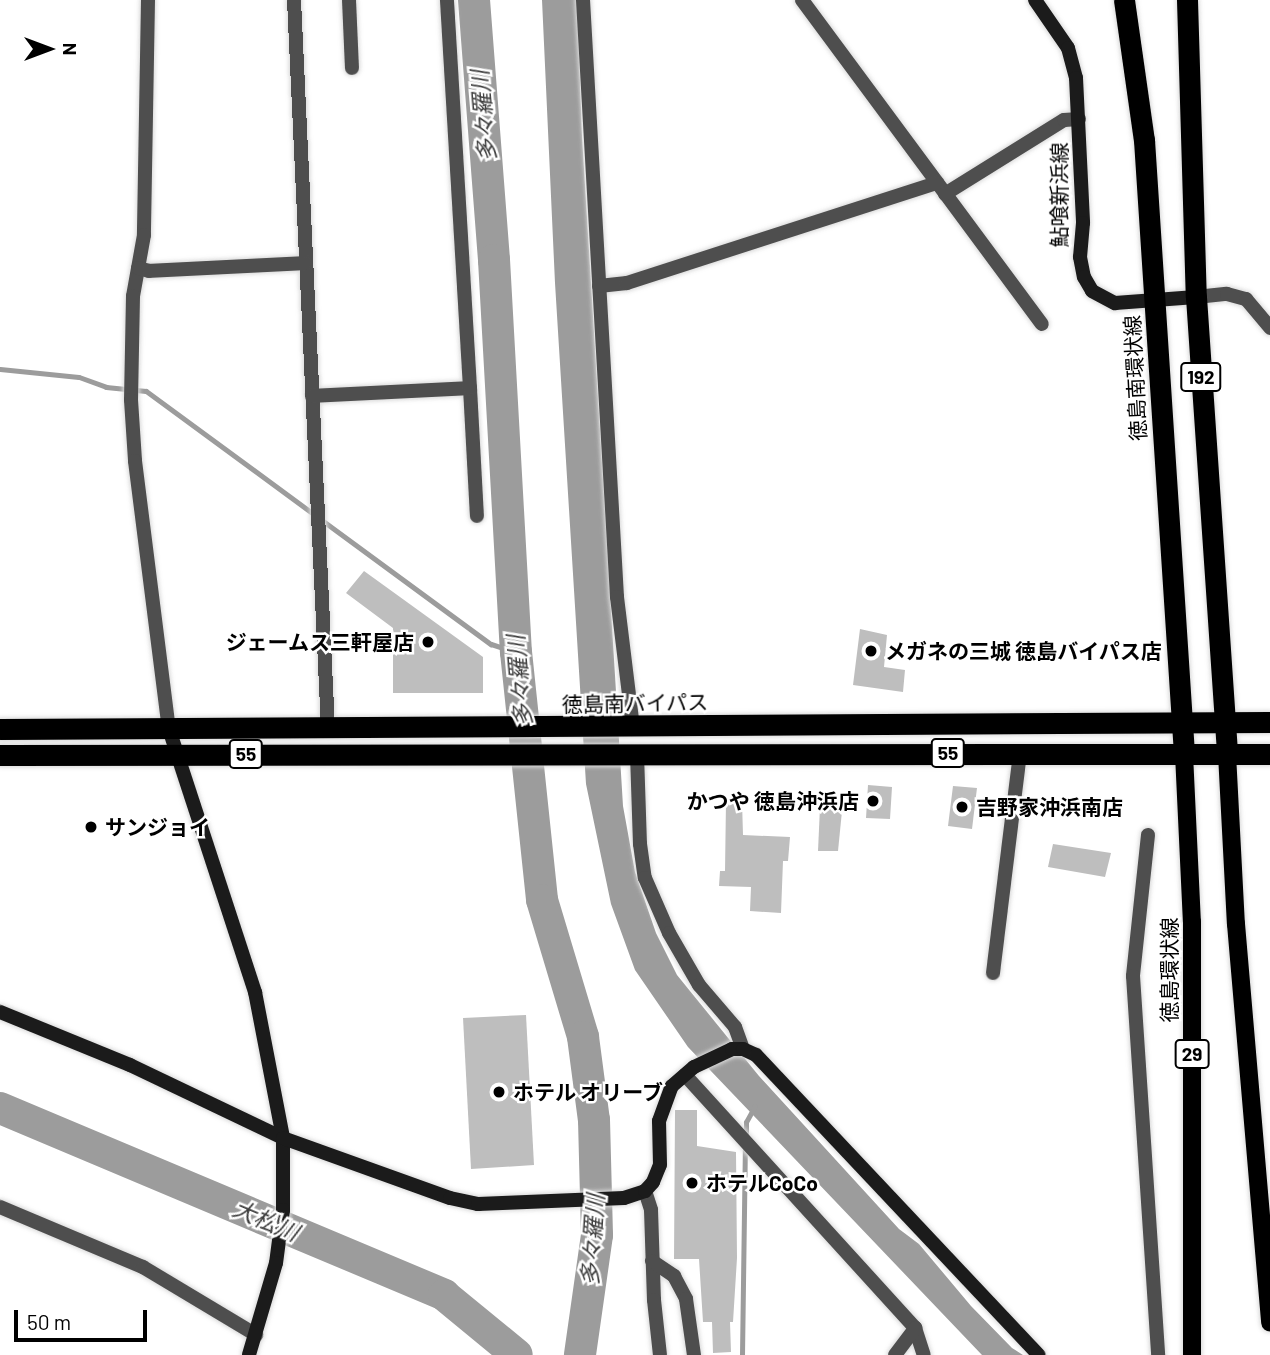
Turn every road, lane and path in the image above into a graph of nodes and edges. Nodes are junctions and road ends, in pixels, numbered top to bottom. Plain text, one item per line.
1 (148, 0) edge
2 (294, 0) edge
3 (349, 0) edge
4 (447, 0) edge
5 (583, 0) edge
6 (802, 0) edge
7 (1035, 0) edge
8 (1124, 0) edge
9 (1187, 0) edge
10 (352, 68) dead end
11 (1079, 119) junction
12 (941, 189) junction
13 (305, 263) junction
14 (138, 268) junction
15 (599, 286) junction
16 (1196, 297) junction
17 (1155, 301) junction
18 (1042, 324) dead end
19 (1270, 328) edge
20 (470, 388) junction
21 (313, 396) junction
22 (477, 516) dead end
23 (1181, 721) junction
24 (1224, 721) junction
25 (1270, 722) edge
26 (328, 728) junction
27 (630, 728) junction
28 (0, 729) edge
29 (169, 729) junction
30 (1020, 753) junction
31 (176, 754) junction
32 (631, 754) junction
33 (1184, 754) junction
34 (1227, 754) junction
35 (1270, 754) edge
36 (0, 755) edge
37 (1148, 835) dead end
38 (993, 973) dead end
39 (0, 1012) edge
40 (738, 1049) junction
41 (690, 1071) junction
42 (283, 1138) junction
43 (645, 1191) junction
44 (0, 1206) edge
45 (652, 1261) junction
46 (1270, 1323) edge
47 (915, 1328) junction
48 (256, 1335) junction
49 (249, 1355) edge
50 (660, 1355) edge
51 (695, 1355) edge
52 (895, 1355) edge
53 (924, 1355) edge
54 (1039, 1355) edge
55 (1158, 1355) edge
56 (1192, 1355) edge

1 - 14 street
2 - 13 street
3 - 10 street
4 - 20 street
5 - 15 street
6 - 12 street
7 - 11 street, 鮎喰新浜線
8 - 17 highway, 徳島南環状線 / 192
9 - 16 highway, 192
11 - 12 street
11 - 17 street, 鮎喰新浜線
12 - 15 street
12 - 18 street
13 - 14 street
13 - 21 street
14 - 29 street
15 - 27 street
16 - 17 street, 鮎喰新浜線
16 - 19 street
16 - 24 highway, 192
17 - 23 highway, 徳島南環状線 / 192
20 - 21 street
20 - 22 street
21 - 26 street
23 - 24 highway, 徳島南バイパス / 55
23 - 27 highway, 徳島南バイパス / 55
23 - 33 highway, 徳島南環状線 / 192
24 - 25 highway, 徳島南バイパス / 55
24 - 34 highway, 192
26 - 27 highway, 徳島南バイパス / 55
26 - 29 highway, 徳島南バイパス / 55
28 - 29 highway, 徳島南バイパス / 55
29 - 31 street
30 - 32 highway, 55
30 - 33 highway, 55
30 - 38 street
31 - 32 highway, 55
31 - 36 highway, 55
31 - 42 street
32 - 40 street
33 - 34 highway, 55
33 - 56 main road, 徳島環状線 / 29
34 - 35 highway, 55
34 - 46 main road
37 - 55 street
39 - 42 street
40 - 41 street
40 - 54 street
41 - 43 street
41 - 47 street
42 - 43 street
42 - 48 street
43 - 45 street
44 - 48 street
45 - 50 street
45 - 51 street
47 - 52 street
47 - 53 street
48 - 49 street

